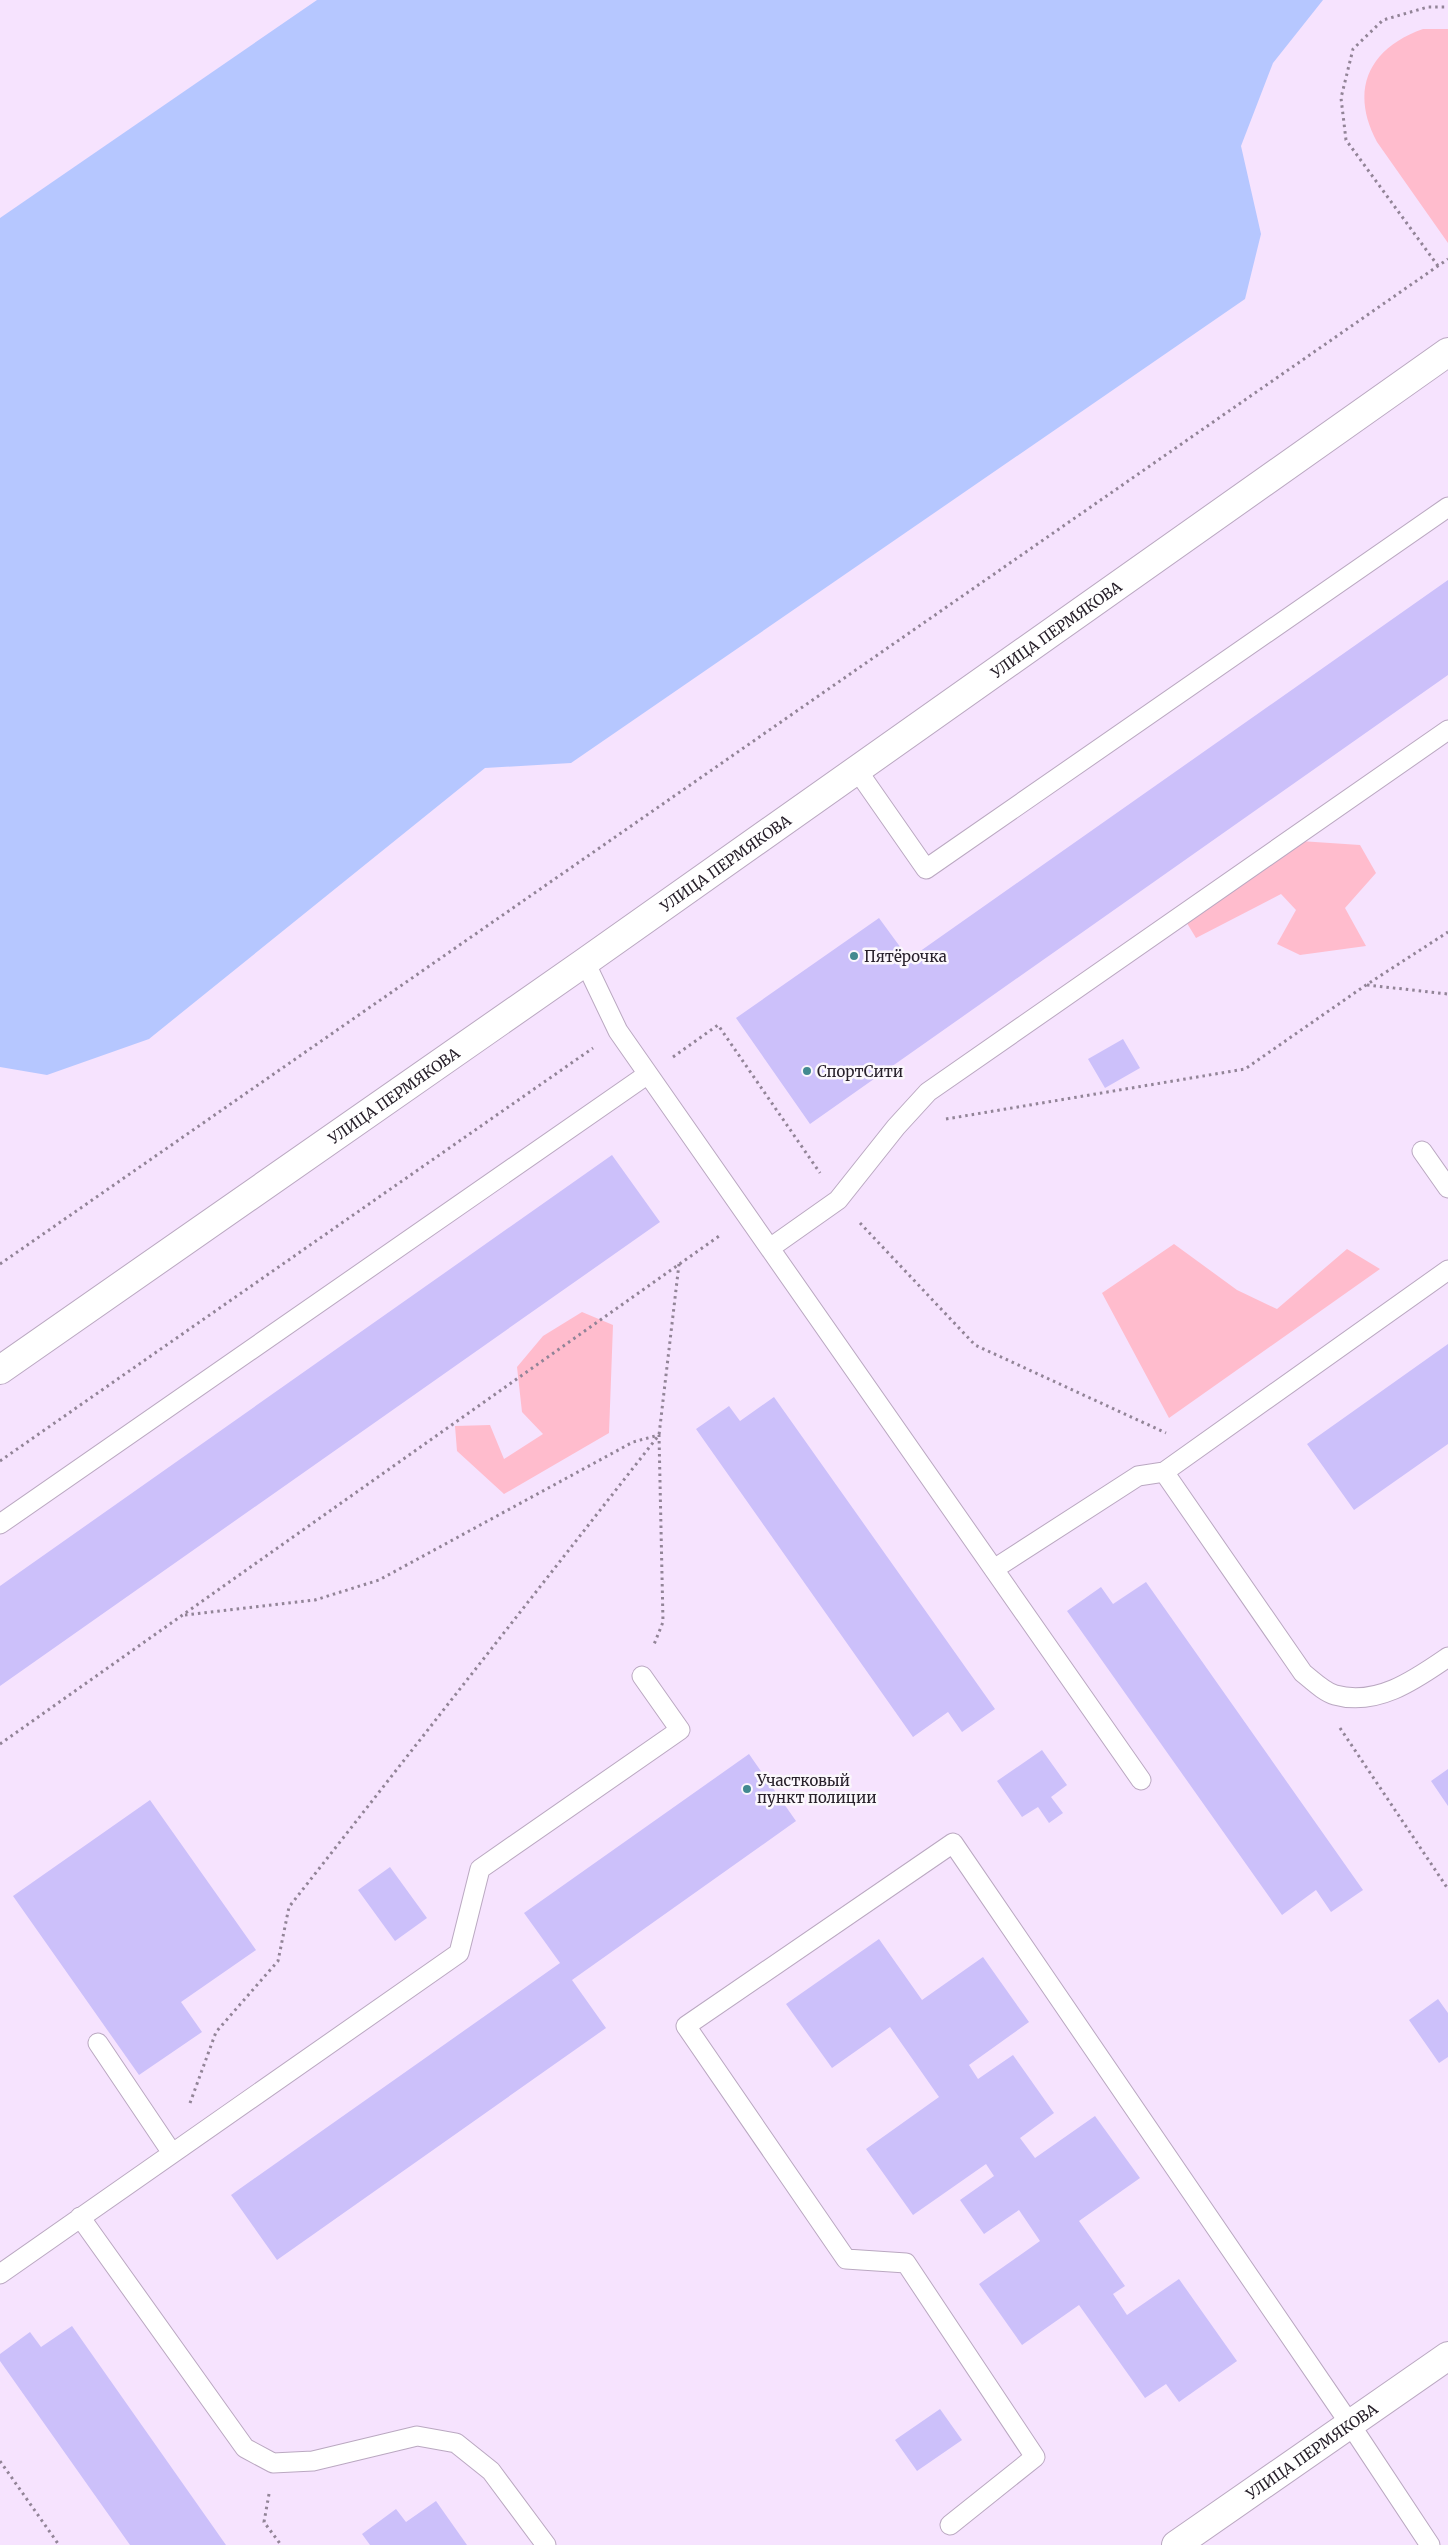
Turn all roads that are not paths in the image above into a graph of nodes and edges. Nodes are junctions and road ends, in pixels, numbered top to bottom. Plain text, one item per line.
1 (1448, 352) edge
2 (1448, 508) edge
3 (1448, 730) edge
4 (857, 770) junction
5 (585, 962) junction
6 (648, 1074) junction
7 (1422, 1151) dead end
8 (1448, 1188) edge
9 (770, 1248) junction
10 (1448, 1270) edge
11 (0, 1370) edge
12 (1164, 1472) junction
13 (0, 1524) edge
14 (994, 1569) junction
15 (1448, 1657) edge
16 (642, 1676) road end
17 (1141, 1780) dead end
18 (98, 2043) dead end
19 (172, 2153) junction
20 (80, 2217) junction
21 (0, 2274) edge
22 (1448, 2356) edge
23 (1350, 2424) junction
24 (950, 2525) dead end
25 (546, 2545) edge
26 (1176, 2545) edge
27 (1430, 2545) edge

1 - 4 street, УЛИЦА ПЕРМЯКОВА
2 - 4 lane
3 - 9 lane
4 - 5 street, УЛИЦА ПЕРМЯКОВА
5 - 6 lane
5 - 11 street, УЛИЦА ПЕРМЯКОВА
6 - 9 lane
6 - 13 lane
7 - 8 lane
9 - 14 lane
10 - 12 lane
12 - 14 lane
12 - 15 lane
14 - 17 lane
16 - 19 lane
18 - 19 lane
19 - 20 lane
20 - 21 lane
20 - 25 lane
22 - 23 street, УЛИЦА ПЕРМЯКОВА
23 - 24 lane
23 - 26 street, УЛИЦА ПЕРМЯКОВА
23 - 27 lane

